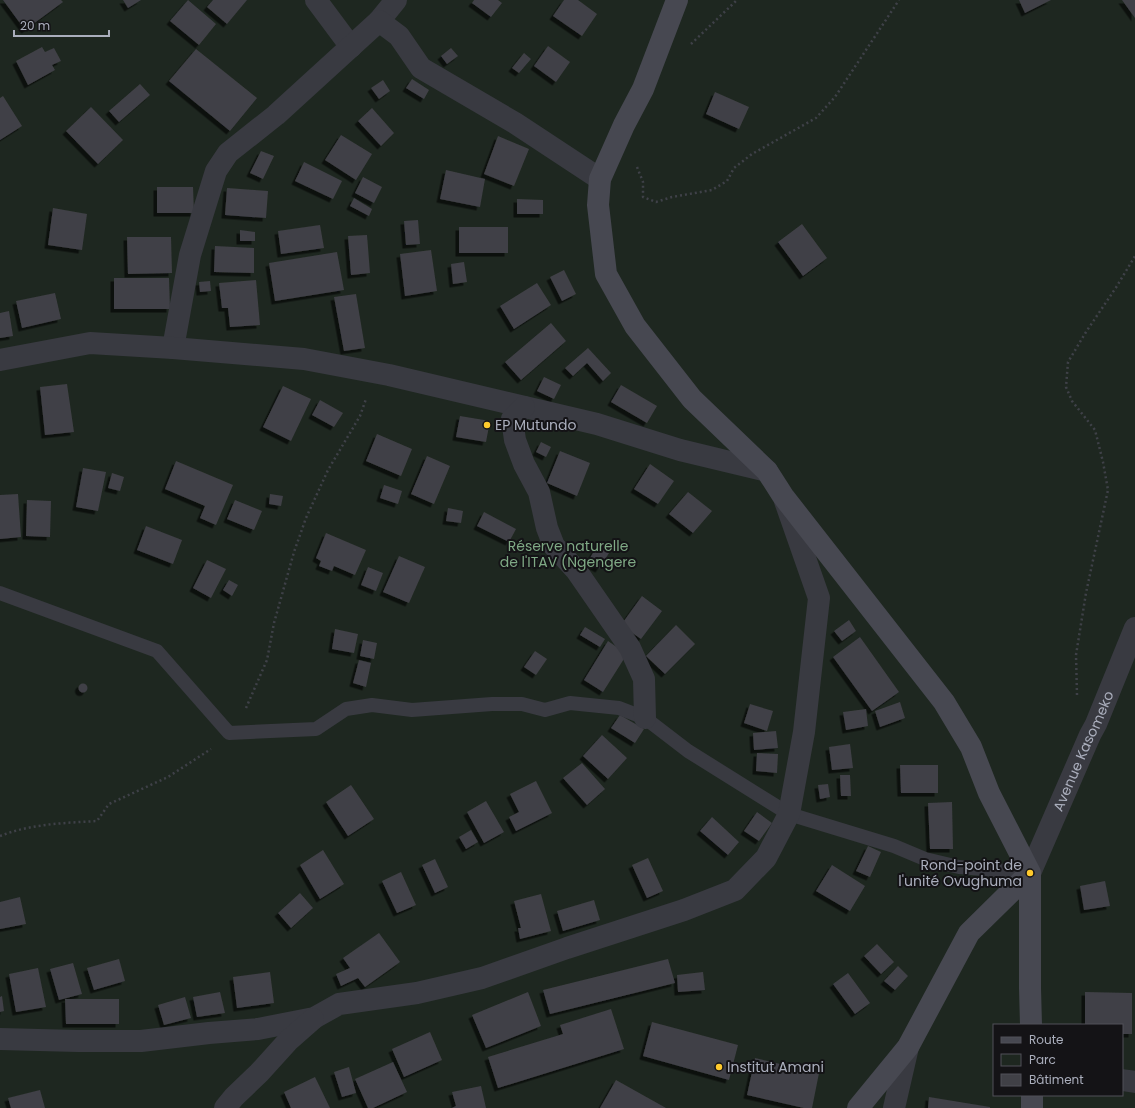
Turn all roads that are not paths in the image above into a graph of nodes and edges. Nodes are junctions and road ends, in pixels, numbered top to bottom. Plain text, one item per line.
1 (316, 0) edge
2 (396, 0) edge
3 (677, 0) edge
4 (379, 21) junction
5 (351, 47) junction
6 (600, 179) junction
7 (173, 348) junction
8 (0, 360) edge
9 (524, 407) junction
10 (767, 471) junction
11 (783, 496) junction
12 (0, 594) edge
13 (1135, 628) edge
14 (645, 718) junction
15 (789, 814) junction
16 (1030, 873) junction
17 (314, 1018) junction
18 (1031, 1024) edge
19 (0, 1039) edge
20 (908, 1047) junction
21 (1123, 1080) edge
22 (1135, 1082) edge
23 (1032, 1096) edge
24 (225, 1108) edge
25 (858, 1108) edge
26 (894, 1108) edge
27 (1032, 1108) edge

1 - 5 street
2 - 4 street
3 - 6 main road
4 - 5 street
4 - 6 street
5 - 7 street
6 - 10 main road
7 - 8 street
7 - 9 street
9 - 10 street
9 - 14 street
10 - 11 main road
11 - 15 street
11 - 16 main road
12 - 14 lane
13 - 16 street, Avenue Kasomeko
14 - 15 lane
15 - 16 lane
15 - 17 street
16 - 18 main road
16 - 20 main road
17 - 19 street
17 - 24 street
20 - 25 main road
20 - 26 street
21 - 22 street
23 - 27 main road

